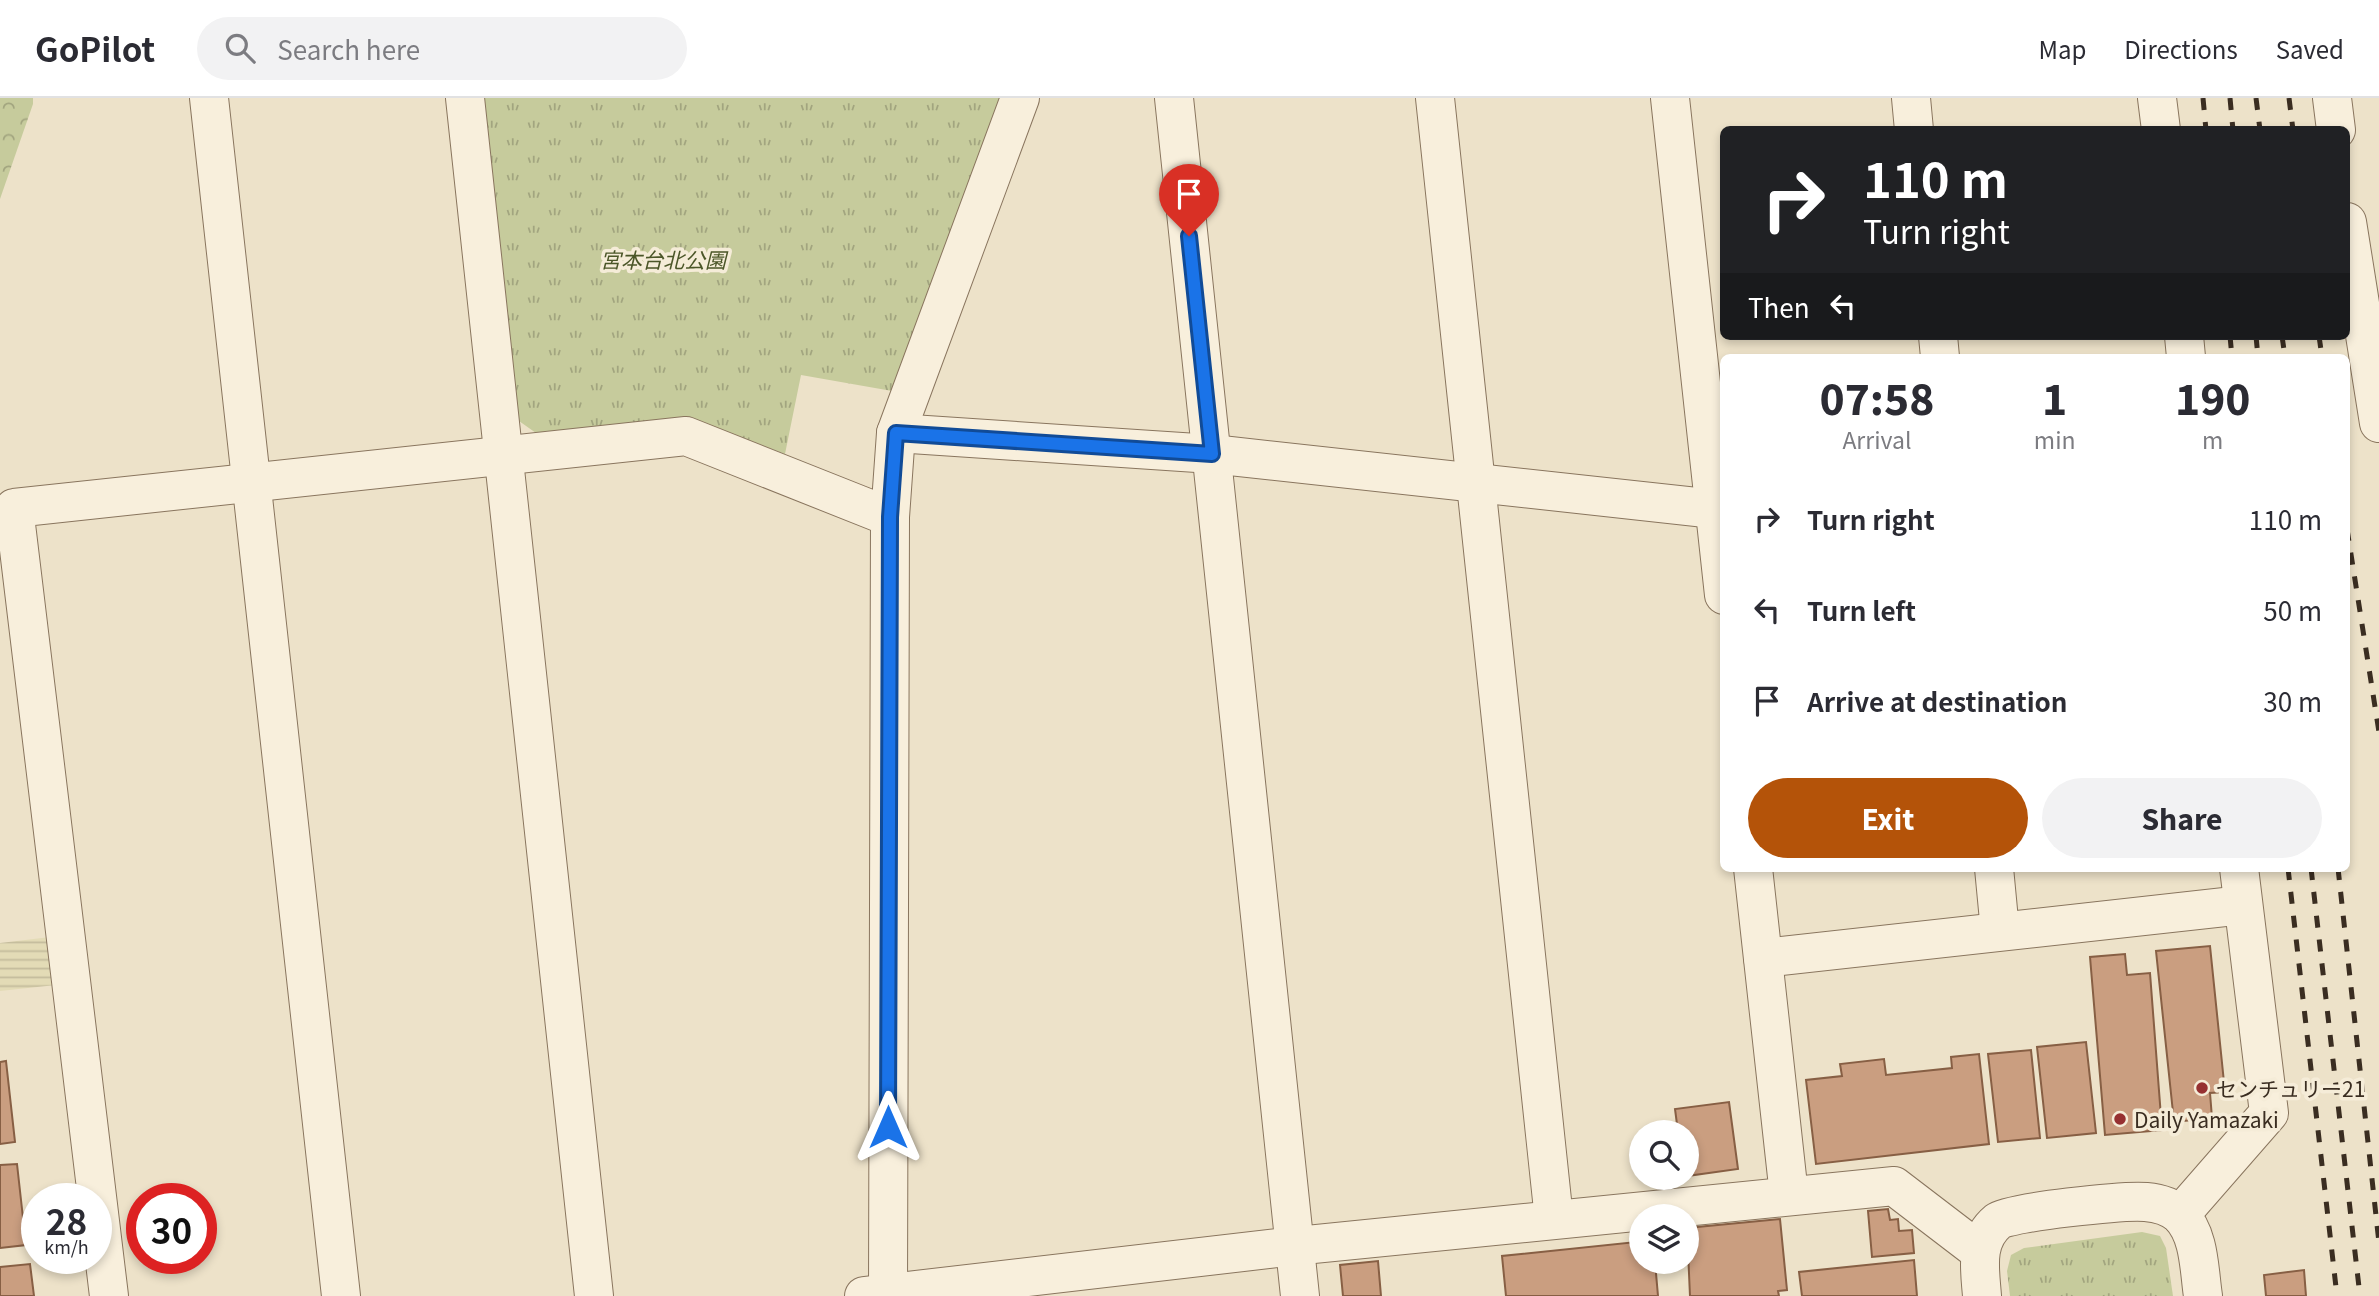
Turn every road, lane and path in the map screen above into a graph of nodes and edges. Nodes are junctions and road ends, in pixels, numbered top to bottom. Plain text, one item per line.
1 (209, 98) edge
2 (465, 98) edge
3 (1020, 98) edge
4 (1174, 98) edge
5 (1435, 98) edge
6 (1670, 98) edge
7 (1911, 98) edge
8 (2157, 98) edge
9 (2332, 98) edge
10 (1914, 126) edge
11 (2160, 126) edge
12 (2336, 126) edge
13 (2350, 241) edge
14 (2379, 423) edge
15 (896, 433) junction
16 (1212, 454) junction
17 (505, 457) junction
18 (1476, 483) junction
19 (250, 484) junction
20 (1719, 509) edge
21 (890, 517) junction
22 (1753, 872) edge
23 (1994, 872) edge
24 (2241, 886) edge
25 (2000, 931) junction
26 (1763, 958) junction
27 (1789, 1195) junction
28 (2180, 1215) junction
29 (1554, 1219) junction
30 (1295, 1246) junction
31 (1979, 1251) junction
32 (879, 1295) edge
33 (109, 1296) edge
34 (341, 1296) edge
35 (594, 1296) edge
36 (1300, 1296) edge
37 (1982, 1296) edge
38 (2203, 1296) edge

1 - 19 street
2 - 17 street
3 - 15 street
4 - 16 street
5 - 18 street
6 - 20 street
7 - 10 street
8 - 11 street
9 - 12 street
13 - 14 street
15 - 16 street
15 - 21 street
16 - 18 street
16 - 30 street
17 - 19 street
17 - 21 street
17 - 35 street
18 - 20 street
18 - 29 street
19 - 33 street
19 - 34 street
21 - 32 street
22 - 26 street
23 - 25 street
24 - 25 street
24 - 28 street
25 - 26 street
26 - 27 street
27 - 29 street
27 - 31 street
28 - 31 street
28 - 38 street
29 - 30 street
30 - 32 street
30 - 36 street
31 - 37 street

